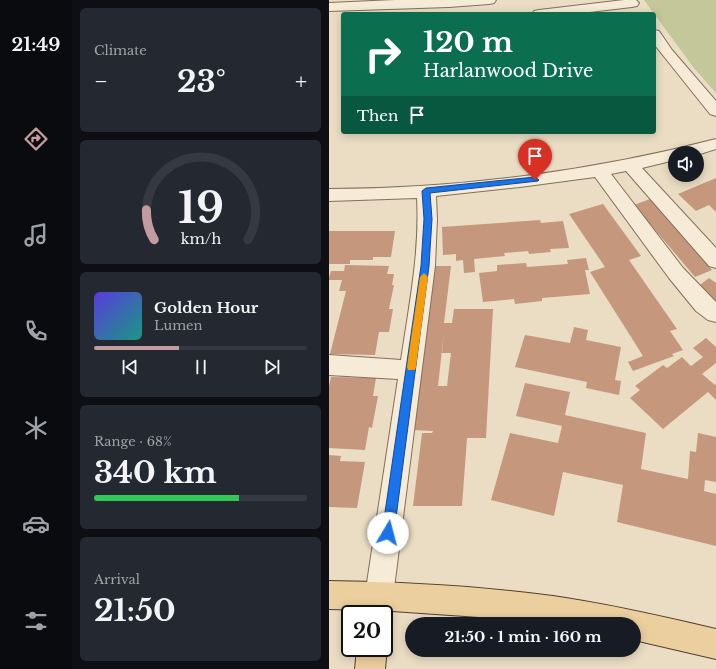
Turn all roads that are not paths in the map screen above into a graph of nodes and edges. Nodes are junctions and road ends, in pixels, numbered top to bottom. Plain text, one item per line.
1 (489, 0) edge
2 (631, 1) edge
3 (402, 2) edge
4 (329, 7) edge
5 (534, 12) edge
6 (639, 12) edge
7 (656, 37) edge
8 (716, 112) edge
9 (716, 144) edge
10 (704, 147) edge
11 (668, 157) edge
12 (630, 165) junction
13 (600, 171) junction
14 (426, 191) junction
15 (329, 195) edge
16 (716, 261) edge
17 (716, 314) edge
18 (329, 365) edge
19 (411, 370) junction
20 (329, 595) edge
21 (378, 605) edge
22 (596, 617) edge
23 (641, 627) edge
24 (716, 644) edge
25 (371, 657) edge
26 (369, 669) edge

1 - 3 street
2 - 5 street
2 - 6 street
3 - 4 street
7 - 8 street
9 - 10 street
11 - 12 street
12 - 13 street
12 - 16 street
13 - 14 street
13 - 17 street
14 - 15 street
14 - 19 street
18 - 19 street
19 - 21 street
20 - 21 main road
21 - 22 main road
23 - 24 main road
25 - 26 main road

